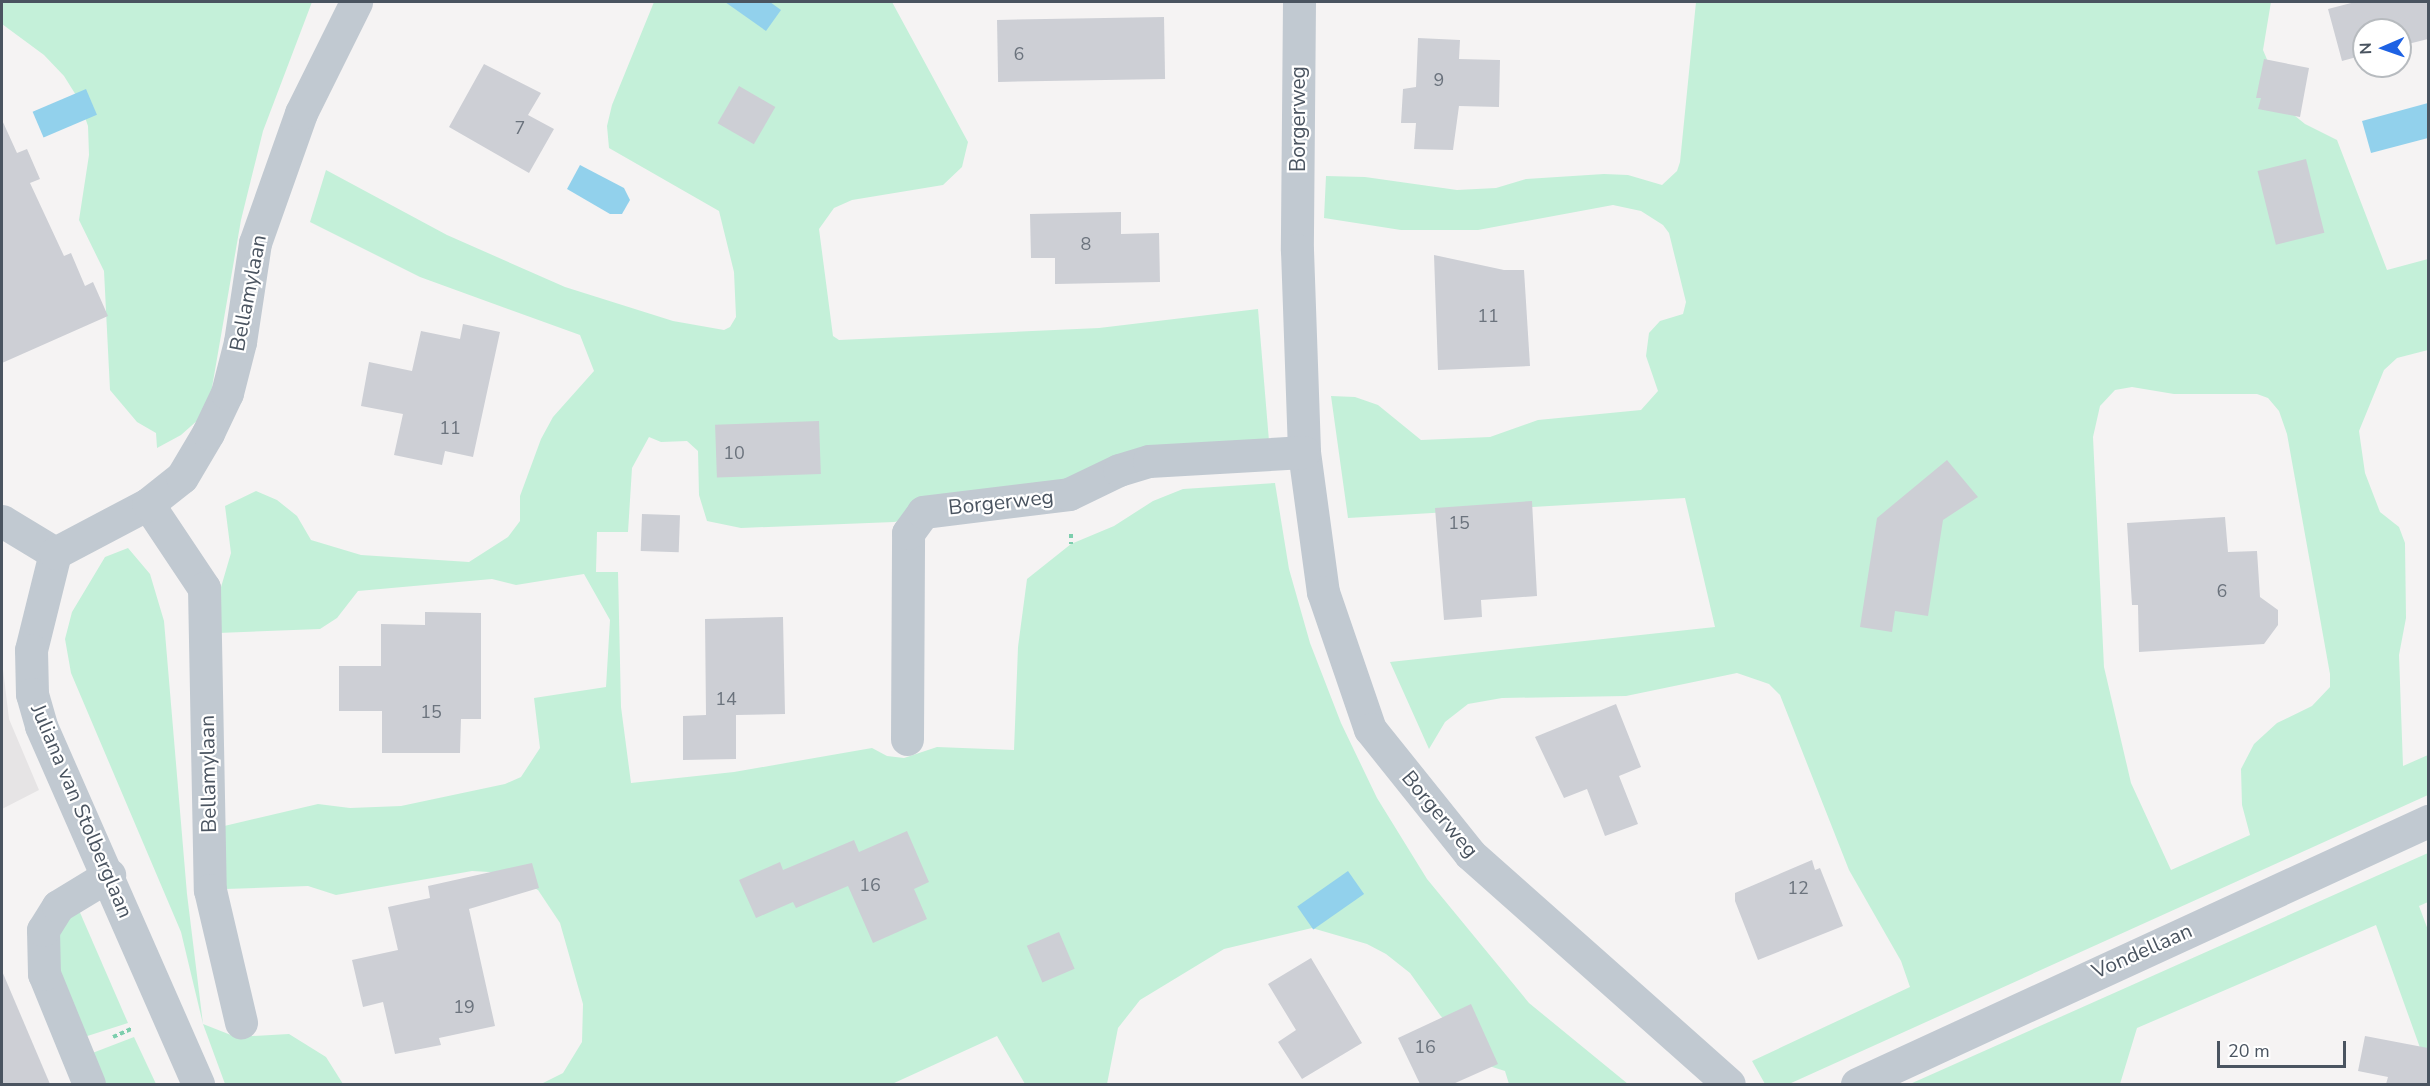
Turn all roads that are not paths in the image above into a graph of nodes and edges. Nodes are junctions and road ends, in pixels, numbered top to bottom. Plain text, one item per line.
1 (356, 2) edge
2 (1299, 2) edge
3 (1304, 452) junction
4 (148, 504) junction
5 (2, 521) edge
6 (54, 553) junction
7 (907, 739) dead end
8 (2428, 821) edge
9 (110, 875) junction
10 (241, 1022) dead end
11 (89, 1084) edge
12 (198, 1084) edge
13 (1728, 1084) edge
14 (1857, 1084) edge

1 - 4 street, Bellamylaan
2 - 3 street, Borgerweg
3 - 7 street, Borgerweg
3 - 13 street, Borgerweg
4 - 6 street, Bellamylaan
4 - 10 street, Bellamylaan
5 - 6 street
6 - 9 street, Juliana van Stolberglaan
8 - 14 street, Vondellaan
9 - 11 street
9 - 12 street, Juliana van Stolberglaan

